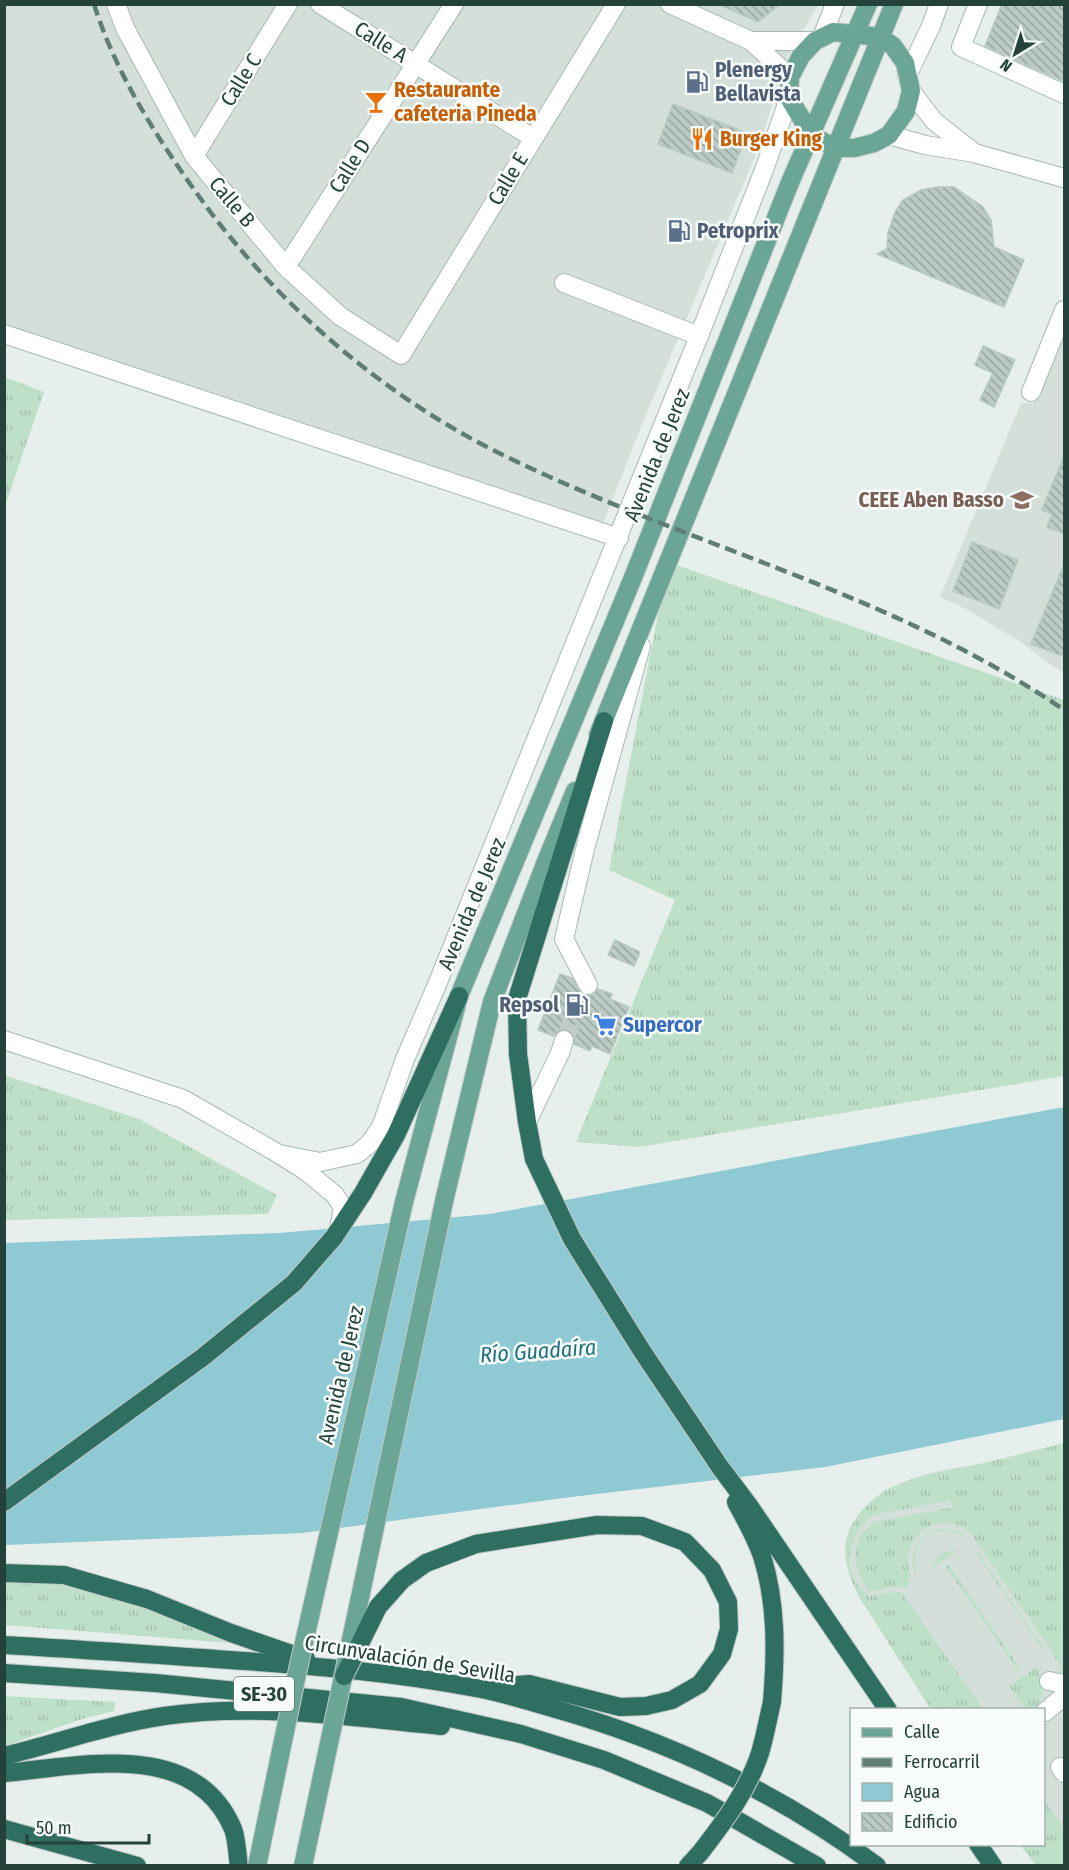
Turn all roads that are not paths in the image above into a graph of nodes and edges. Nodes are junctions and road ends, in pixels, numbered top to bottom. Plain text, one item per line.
1 (116, 4) edge
2 (288, 4) edge
3 (320, 4) edge
4 (454, 4) edge
5 (616, 4) edge
6 (670, 4) edge
7 (835, 4) edge
8 (868, 4) edge
9 (894, 4) edge
10 (939, 4) edge
11 (978, 4) edge
12 (856, 33) junction
13 (880, 37) junction
14 (818, 39) junction
15 (751, 41) junction
16 (415, 63) junction
17 (790, 77) junction
18 (909, 84) junction
19 (1065, 94) edge
20 (789, 98) junction
21 (811, 134) junction
22 (889, 135) junction
23 (533, 138) junction
24 (836, 148) junction
25 (974, 153) junction
26 (194, 156) junction
27 (1065, 178) edge
28 (286, 267) junction
29 (564, 283) dead end
30 (1065, 310) edge
31 (4, 334) edge
32 (699, 336) junction
33 (401, 355) joint
34 (1031, 392) dead end
35 (619, 538) junction
36 (657, 590) junction
37 (604, 721) junction
38 (588, 985) dead end
39 (459, 996) junction
40 (4, 1040) edge
41 (564, 1040) tunnel mouth
42 (526, 1122) junction
43 (381, 1127) junction
44 (279, 1154) junction
45 (363, 1193) junction
46 (339, 1228) junction
47 (720, 1467) junction
48 (4, 1502) edge
49 (4, 1573) edge
50 (4, 1645) edge
51 (337, 1671) junction
52 (4, 1674) edge
53 (481, 1689) junction
54 (1065, 1696) edge
55 (887, 1708) edge
56 (1045, 1712) edge
57 (521, 1734) junction
58 (4, 1756) edge
59 (4, 1773) edge
60 (4, 1829) edge
61 (4, 1834) edge
62 (850, 1846) edge
63 (850, 1846) edge
64 (979, 1846) edge
65 (694, 1859) edge
66 (86, 1866) edge
67 (137, 1866) edge
68 (239, 1866) edge
69 (257, 1866) edge
70 (303, 1866) edge
71 (817, 1866) edge
72 (877, 1866) edge
73 (993, 1866) edge

1 - 26 street, Calle B
2 - 26 street, Calle C
3 - 16 street, Calle A
4 - 16 street, Calle D
5 - 23 street, Calle E
6 - 15 street
7 - 14 street
8 - 12 main road, Avenida de Jerez
9 - 13 main road
10 - 18 street
11 - 19 street
12 - 13 main road
12 - 14 main road
12 - 21 main road, Avenida de Jerez
13 - 18 main road
13 - 24 main road
14 - 15 street
14 - 17 main road
15 - 17 street
16 - 23 street, Calle A
16 - 28 street, Calle D
17 - 20 main road
18 - 22 main road
18 - 25 street
20 - 21 main road
20 - 32 street, Avenida de Jerez
21 - 24 main road
21 - 39 main road, Avenida de Jerez
22 - 24 main road
22 - 25 street
23 - 33 street, Calle E
24 - 36 main road
25 - 27 street
26 - 28 street, Calle B
28 - 33 street, Calle B
29 - 32 street
30 - 34 street
31 - 35 street
32 - 35 street, Avenida de Jerez
35 - 43 street, Avenida de Jerez
36 - 37 main road
36 - 38 street
37 - 42 highway
37 - 51 main road, bridge
39 - 45 highway
39 - 69 main road, Avenida de Jerez, bridge
40 - 44 street
41 - 42 street
42 - 47 highway
43 - 44 street, Avenida de Jerez
43 - 45 street
44 - 46 street
45 - 46 highway
46 - 48 highway
47 - 55 highway
47 - 65 highway, bridge
49 - 51 highway
50 - 51 highway, Circunvalación de Sevilla / SE-30
51 - 53 highway, Circunvalación de Sevilla / SE-30
51 - 53 highway, bridge
51 - 70 main road, bridge
52 - 57 highway, SE-30
53 - 63 highway, Circunvalación de Sevilla / SE-30
54 - 56 street
57 - 58 highway
57 - 71 highway, SE-30
59 - 68 highway
60 - 67 highway
61 - 66 highway
62 - 72 highway, Circunvalación de Sevilla / SE-30
64 - 73 highway

